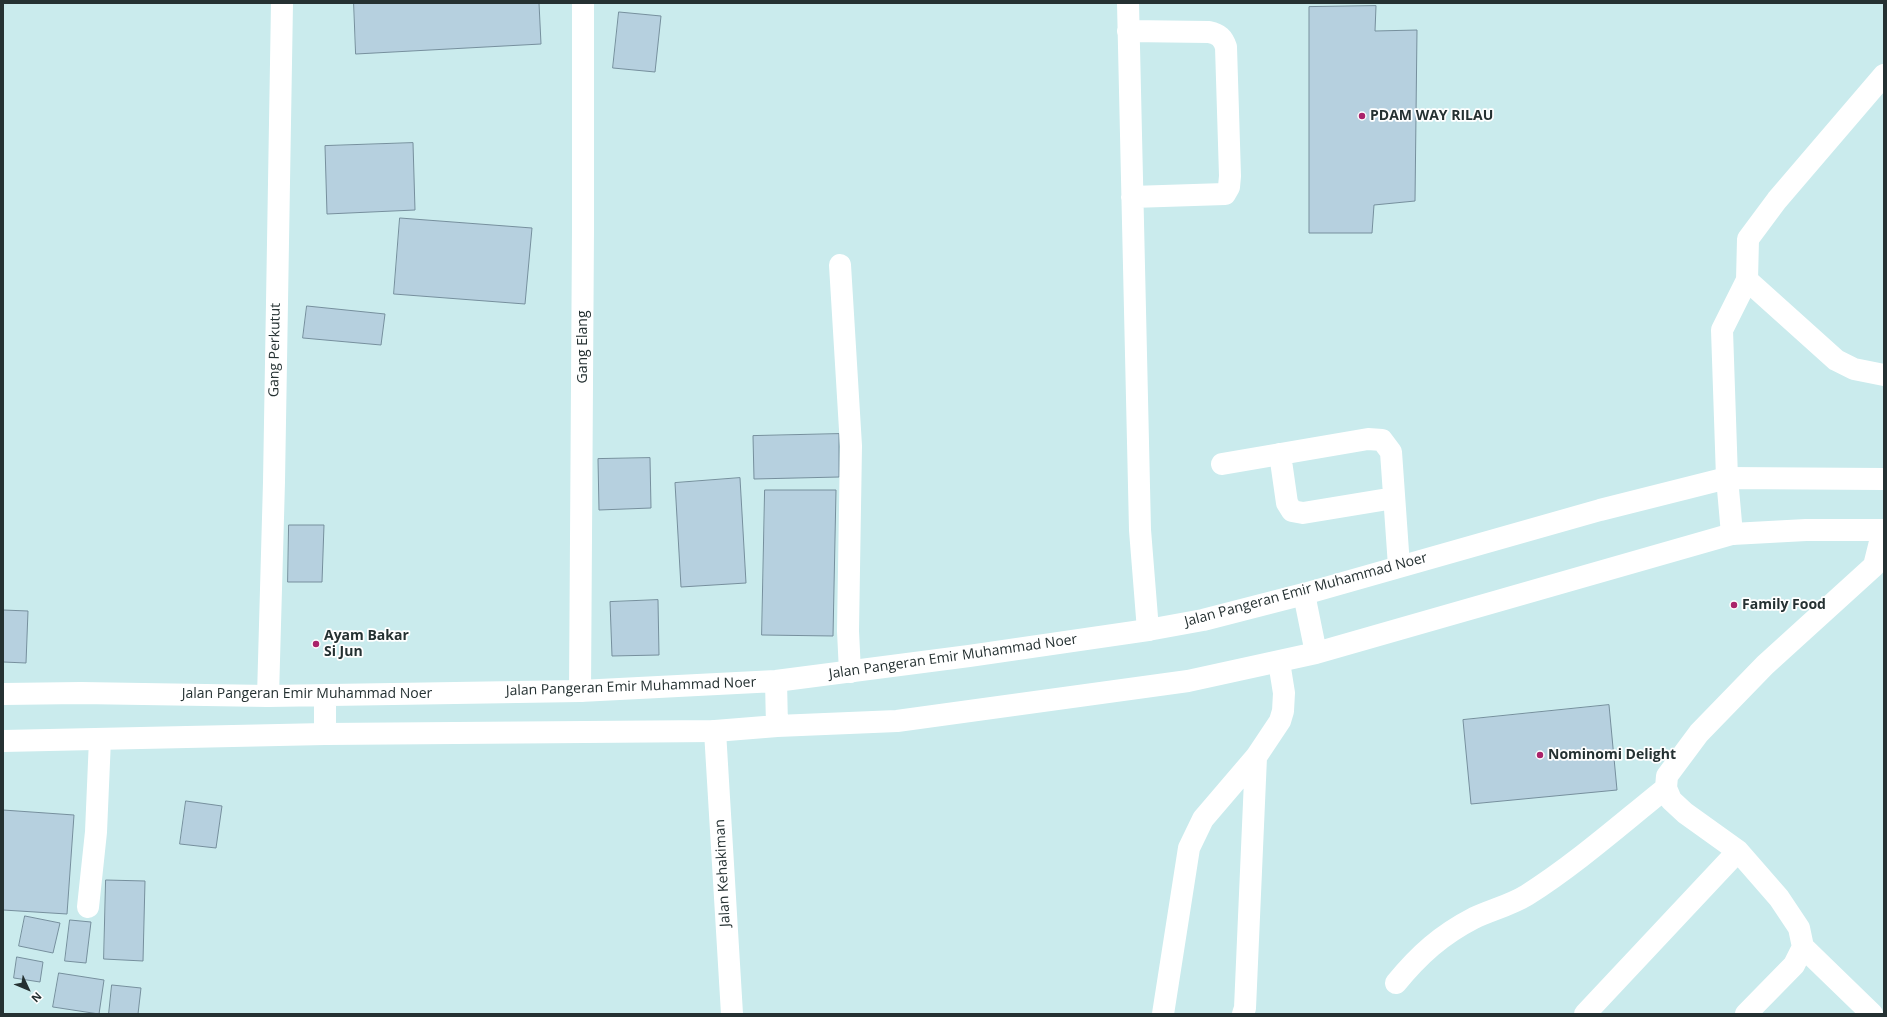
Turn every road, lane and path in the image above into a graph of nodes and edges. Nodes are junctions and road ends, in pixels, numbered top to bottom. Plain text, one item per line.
1 (282, 3) edge
2 (583, 3) edge
3 (1128, 3) edge
4 (1128, 31) junction
5 (1884, 75) edge
6 (1132, 197) junction
7 (840, 265) dead end
8 (1747, 280) junction
9 (1884, 375) edge
10 (1280, 454) junction
11 (1222, 464) dead end
12 (1727, 478) junction
13 (1884, 479) edge
14 (1394, 498) junction
15 (1884, 530) edge
16 (1732, 534) junction
17 (1399, 566) junction
18 (1304, 594) junction
19 (1148, 630) junction
20 (1316, 653) junction
21 (1279, 662) junction
22 (850, 672) junction
23 (776, 681) junction
24 (580, 691) junction
25 (3, 694) edge
26 (325, 695) junction
27 (268, 696) junction
28 (778, 726) junction
29 (715, 731) junction
30 (325, 734) junction
31 (100, 739) junction
32 (3, 741) edge
33 (1256, 757) junction
34 (1666, 788) junction
35 (1738, 851) junction
36 (88, 907) dead end
37 (1804, 947) junction
38 (1396, 983) dead end
39 (732, 1014) edge
40 (1163, 1014) edge
41 (1243, 1014) edge
42 (1585, 1014) edge
43 (1746, 1014) edge
44 (1872, 1014) edge

1 - 27 main road, Gang Perkutut
2 - 24 main road, Gang Elang
3 - 4 main road
4 - 6 main road
4 - 6 main road
5 - 8 main road
6 - 19 main road
7 - 22 main road
8 - 9 main road
8 - 12 main road
10 - 11 main road
10 - 14 main road
10 - 14 main road
12 - 13 main road, Jalan Pangeran Emir Muhammad Noer
12 - 16 main road
12 - 17 main road, Jalan Pangeran Emir Muhammad Noer
14 - 17 main road
15 - 16 main road
15 - 34 main road
16 - 20 main road
17 - 18 main road, Jalan Pangeran Emir Muhammad Noer
18 - 19 main road, Jalan Pangeran Emir Muhammad Noer
18 - 20 main road
19 - 22 main road, Jalan Pangeran Emir Muhammad Noer
20 - 21 main road
21 - 28 main road
21 - 33 main road
22 - 23 main road, Jalan Pangeran Emir Muhammad Noer
23 - 24 main road, Jalan Pangeran Emir Muhammad Noer
23 - 28 main road
24 - 26 main road, Jalan Pangeran Emir Muhammad Noer
25 - 27 main road, Jalan Pangeran Emir Muhammad Noer
26 - 27 main road, Jalan Pangeran Emir Muhammad Noer
26 - 30 main road
28 - 29 main road
29 - 30 main road
29 - 39 main road, Jalan Kehakiman
30 - 31 main road
31 - 32 main road
31 - 36 main road
33 - 40 main road
33 - 41 main road
34 - 35 main road
34 - 38 main road
35 - 37 main road
35 - 42 main road
37 - 43 main road
37 - 44 main road

